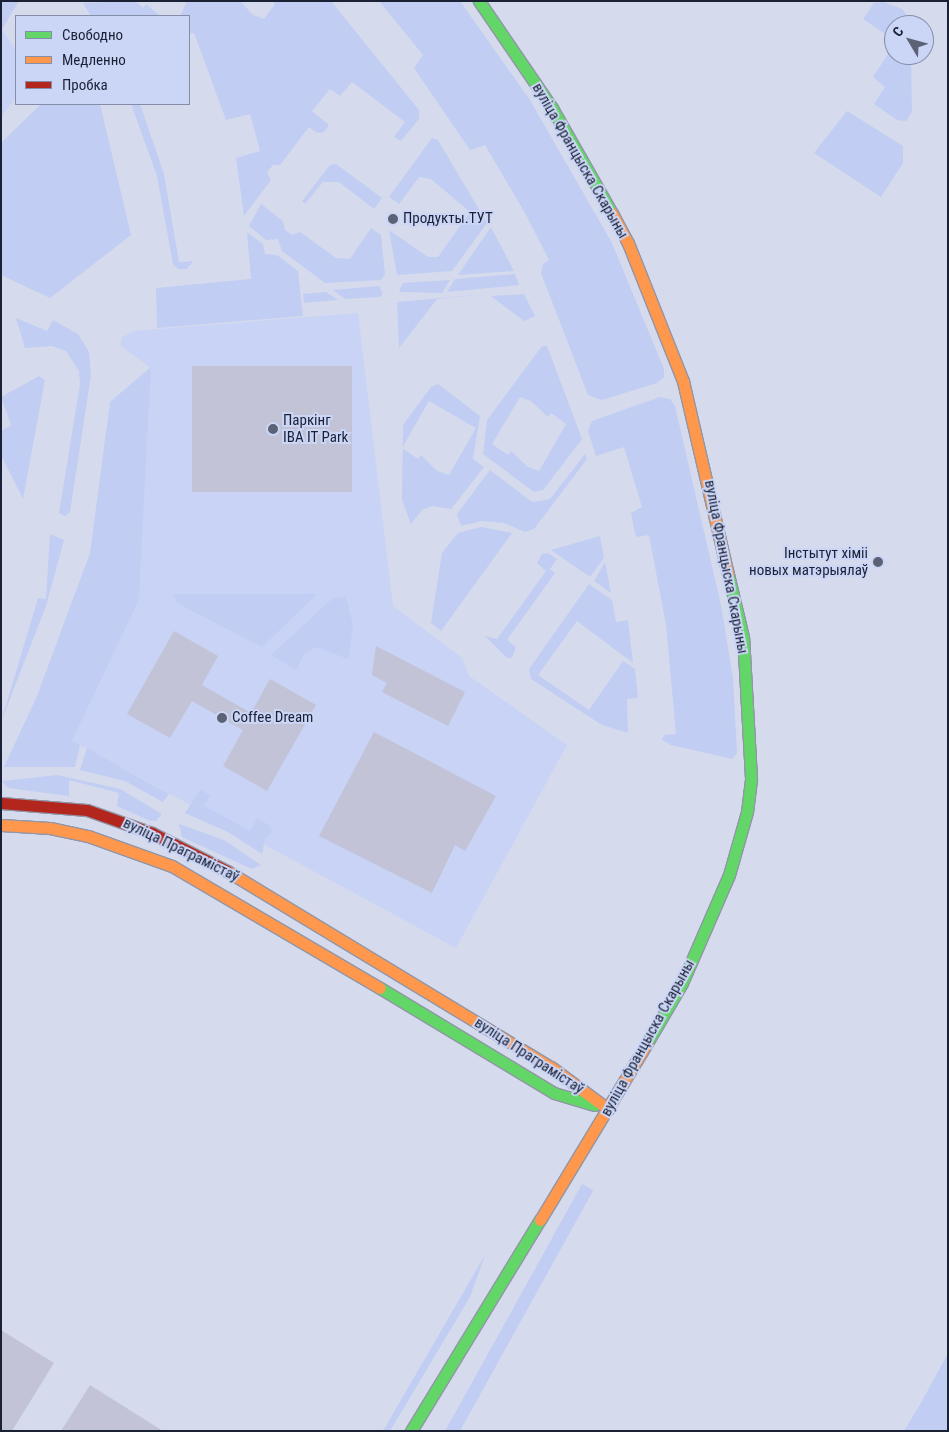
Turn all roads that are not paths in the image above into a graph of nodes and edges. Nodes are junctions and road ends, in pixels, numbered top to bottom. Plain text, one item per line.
1 (479, 1) edge
2 (1, 803) edge
3 (1, 825) edge
4 (608, 1109) junction
5 (411, 1431) edge

1 - 4 main road, вуліца Францыска Скарыны
2 - 4 main road, вуліца Праграмістаў
3 - 4 main road, вуліца Праграмістаў
4 - 5 main road, вуліца Францыска Скарыны

